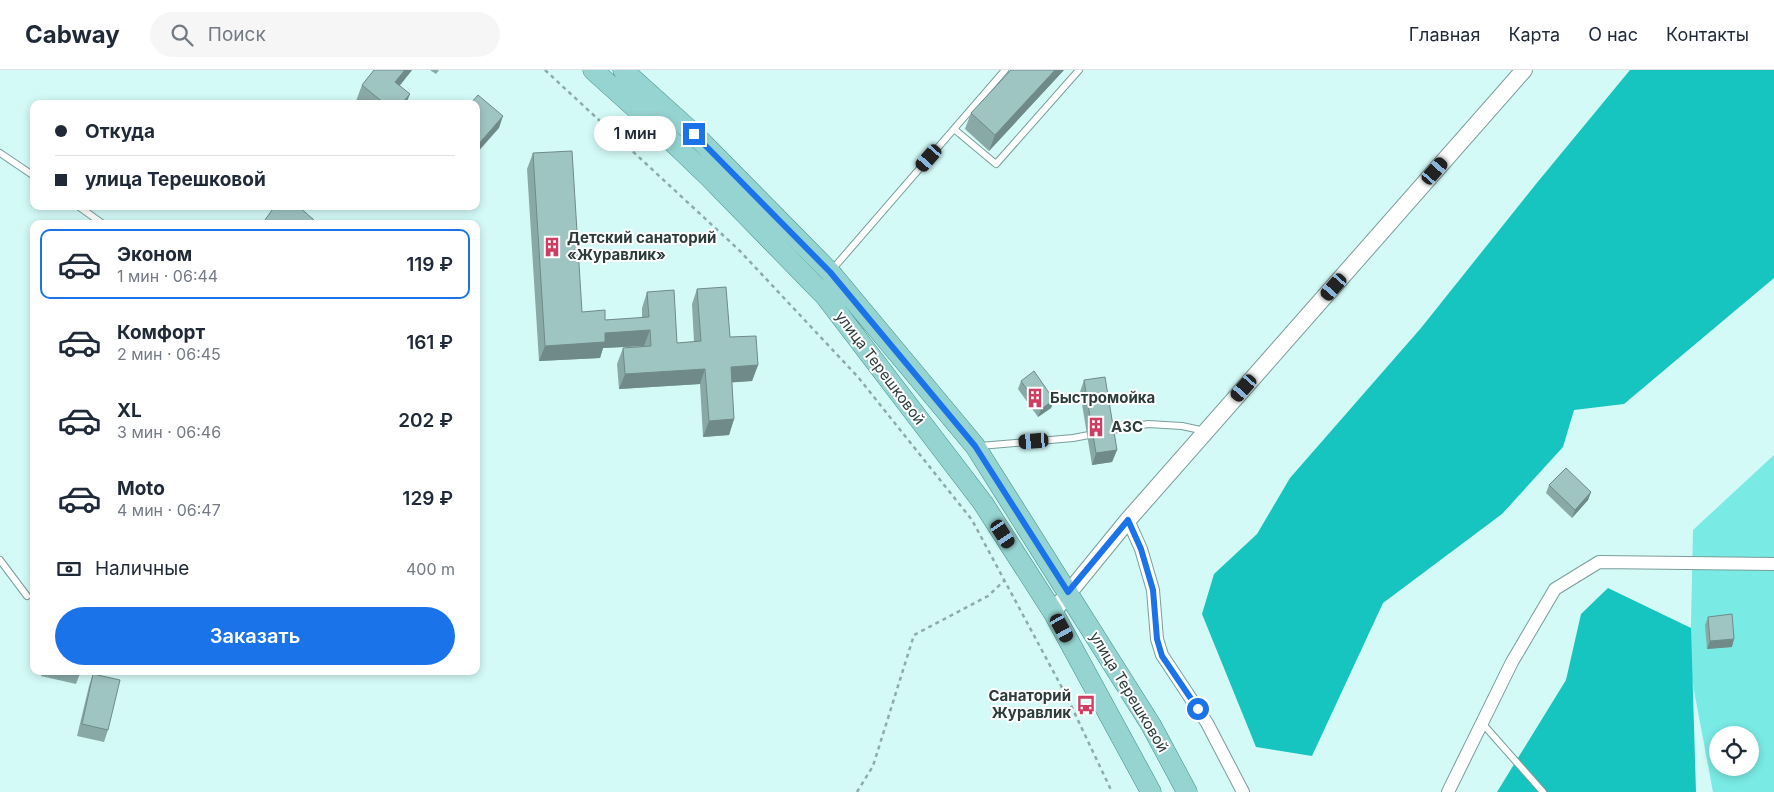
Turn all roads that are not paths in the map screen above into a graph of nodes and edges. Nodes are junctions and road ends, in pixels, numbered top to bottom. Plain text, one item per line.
1 (593, 70) edge
2 (623, 70) edge
3 (1005, 70) edge
4 (1080, 70) edge
5 (1524, 70) edge
6 (954, 129) junction
7 (0, 153) edge
8 (30, 173) edge
9 (84, 210) edge
10 (98, 220) edge
11 (830, 272) junction
12 (1206, 431) junction
13 (975, 446) junction
14 (1128, 520) junction
15 (0, 560) edge
16 (1774, 564) edge
17 (1068, 592) junction
18 (26, 596) dead end
19 (1053, 612) junction
20 (1482, 723) junction
21 (1151, 792) edge
22 (1187, 792) edge
23 (1243, 792) edge
24 (1448, 792) edge
25 (1543, 792) edge

1 - 19 main road, улица Терешковой
2 - 11 main road, улица Терешковой
3 - 6 lane
4 - 6 lane
5 - 12 street
6 - 11 lane
7 - 8 lane
9 - 10 lane
11 - 13 main road, улица Терешковой
12 - 13 lane
12 - 14 street
13 - 17 main road, улица Терешковой
14 - 17 street
14 - 23 street
15 - 18 lane
16 - 20 street
17 - 19 street
17 - 22 main road, улица Терешковой
19 - 21 main road, улица Терешковой
20 - 24 street
20 - 25 lane

